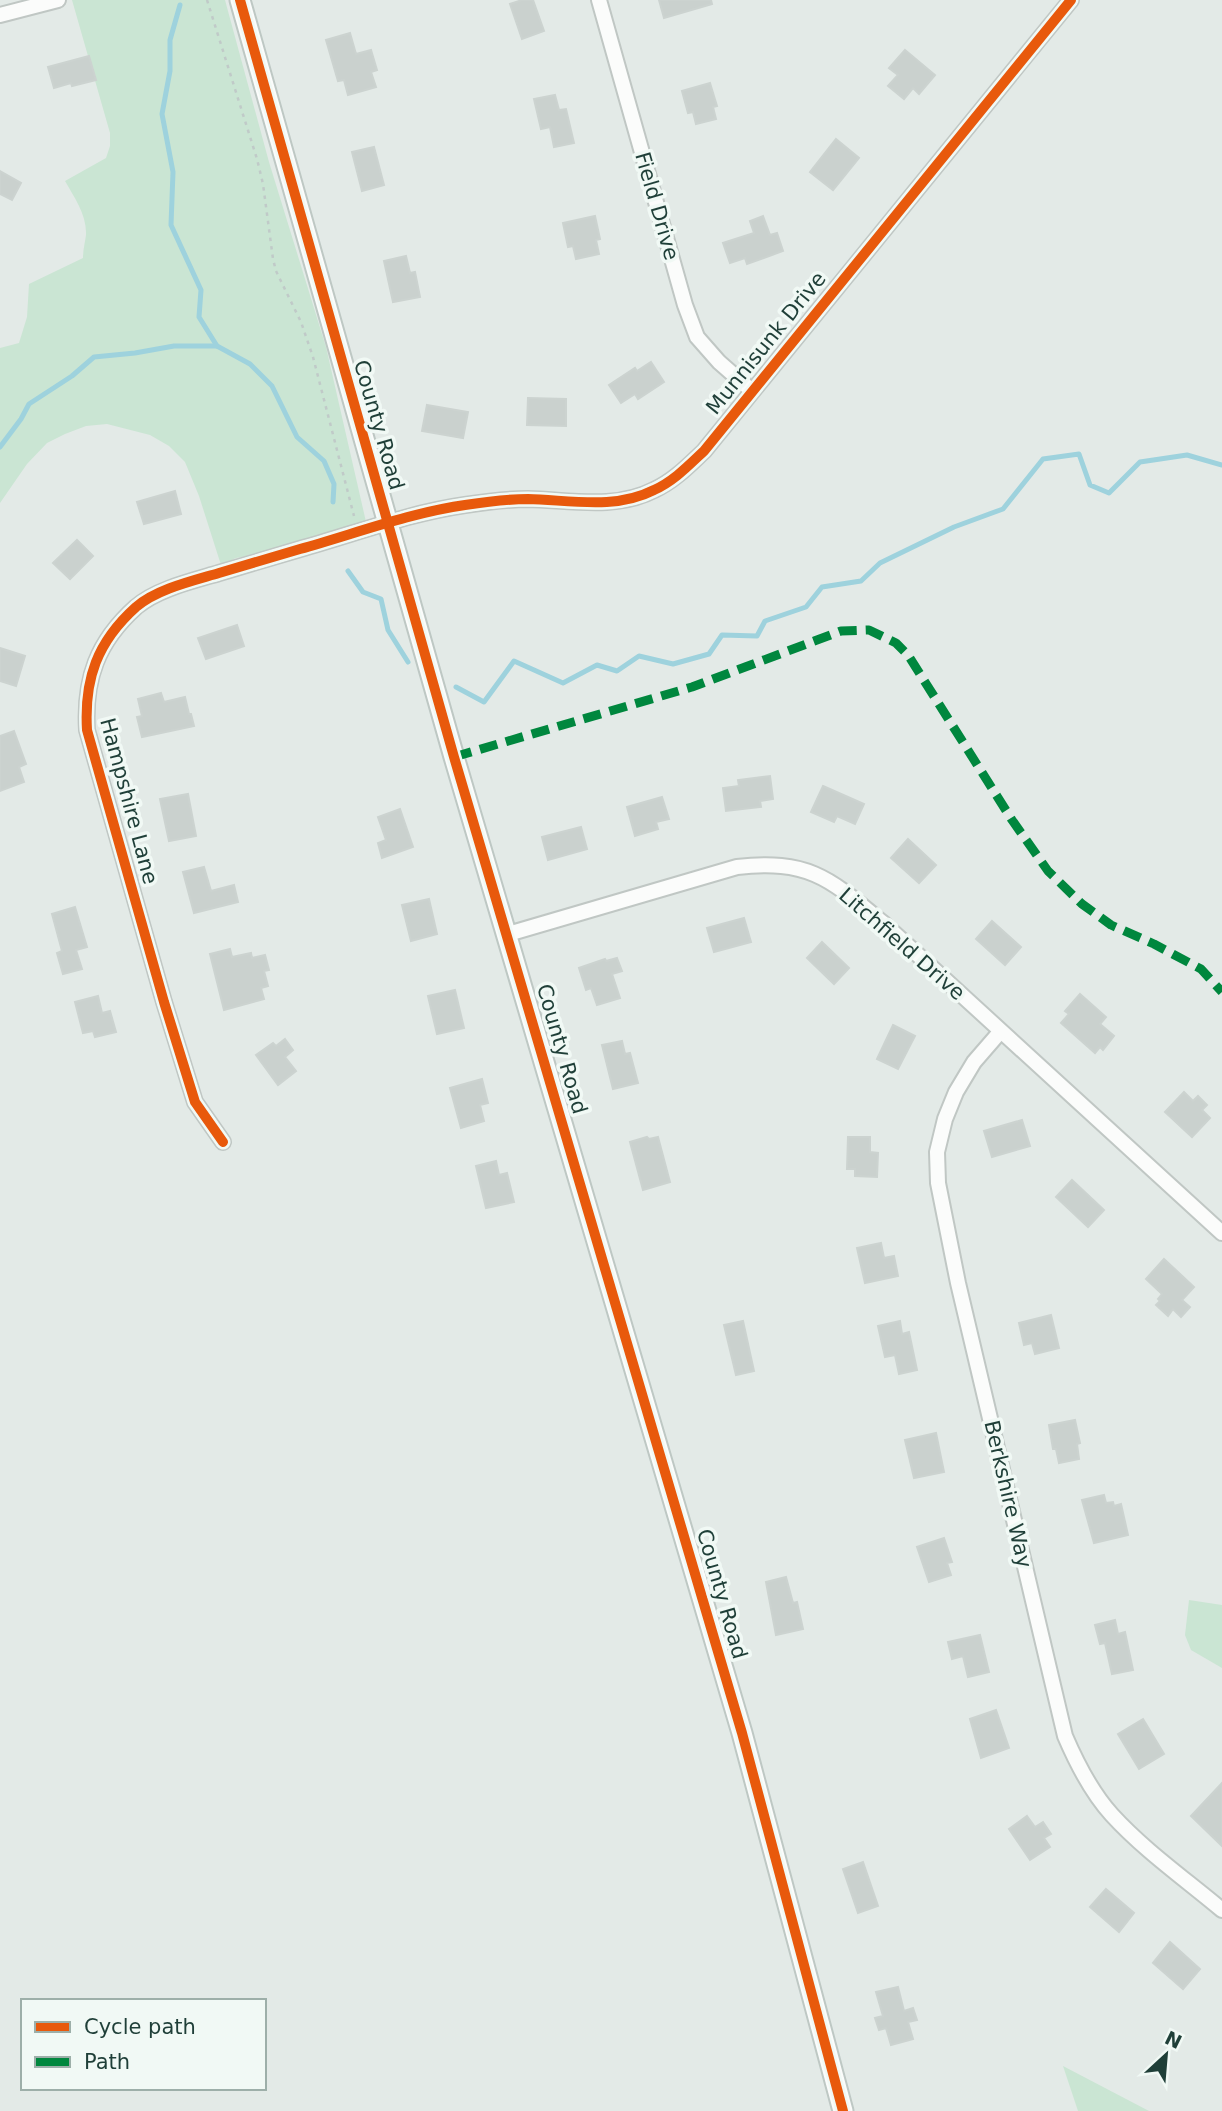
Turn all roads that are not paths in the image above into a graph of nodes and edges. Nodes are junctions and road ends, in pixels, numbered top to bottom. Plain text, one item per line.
1 (58, 0) edge
2 (240, 0) edge
3 (599, 0) edge
4 (1063, 3) edge
5 (0, 15) edge
6 (752, 391) junction
7 (387, 523) junction
8 (508, 934) junction
9 (1000, 1032) junction
10 (223, 1142) dead end
11 (1222, 1233) edge
12 (1222, 1910) edge
13 (843, 2111) edge

1 - 5 street
2 - 7 street, County Road
3 - 6 street, Field Drive
4 - 6 street, Munnisunk Drive
6 - 7 street, Munnisunk Drive
7 - 8 street, County Road
7 - 10 street, Hampshire Lane
8 - 9 street, Litchfield Drive
8 - 13 street, County Road
9 - 11 street, Litchfield Drive
9 - 12 street, Berkshire Way

